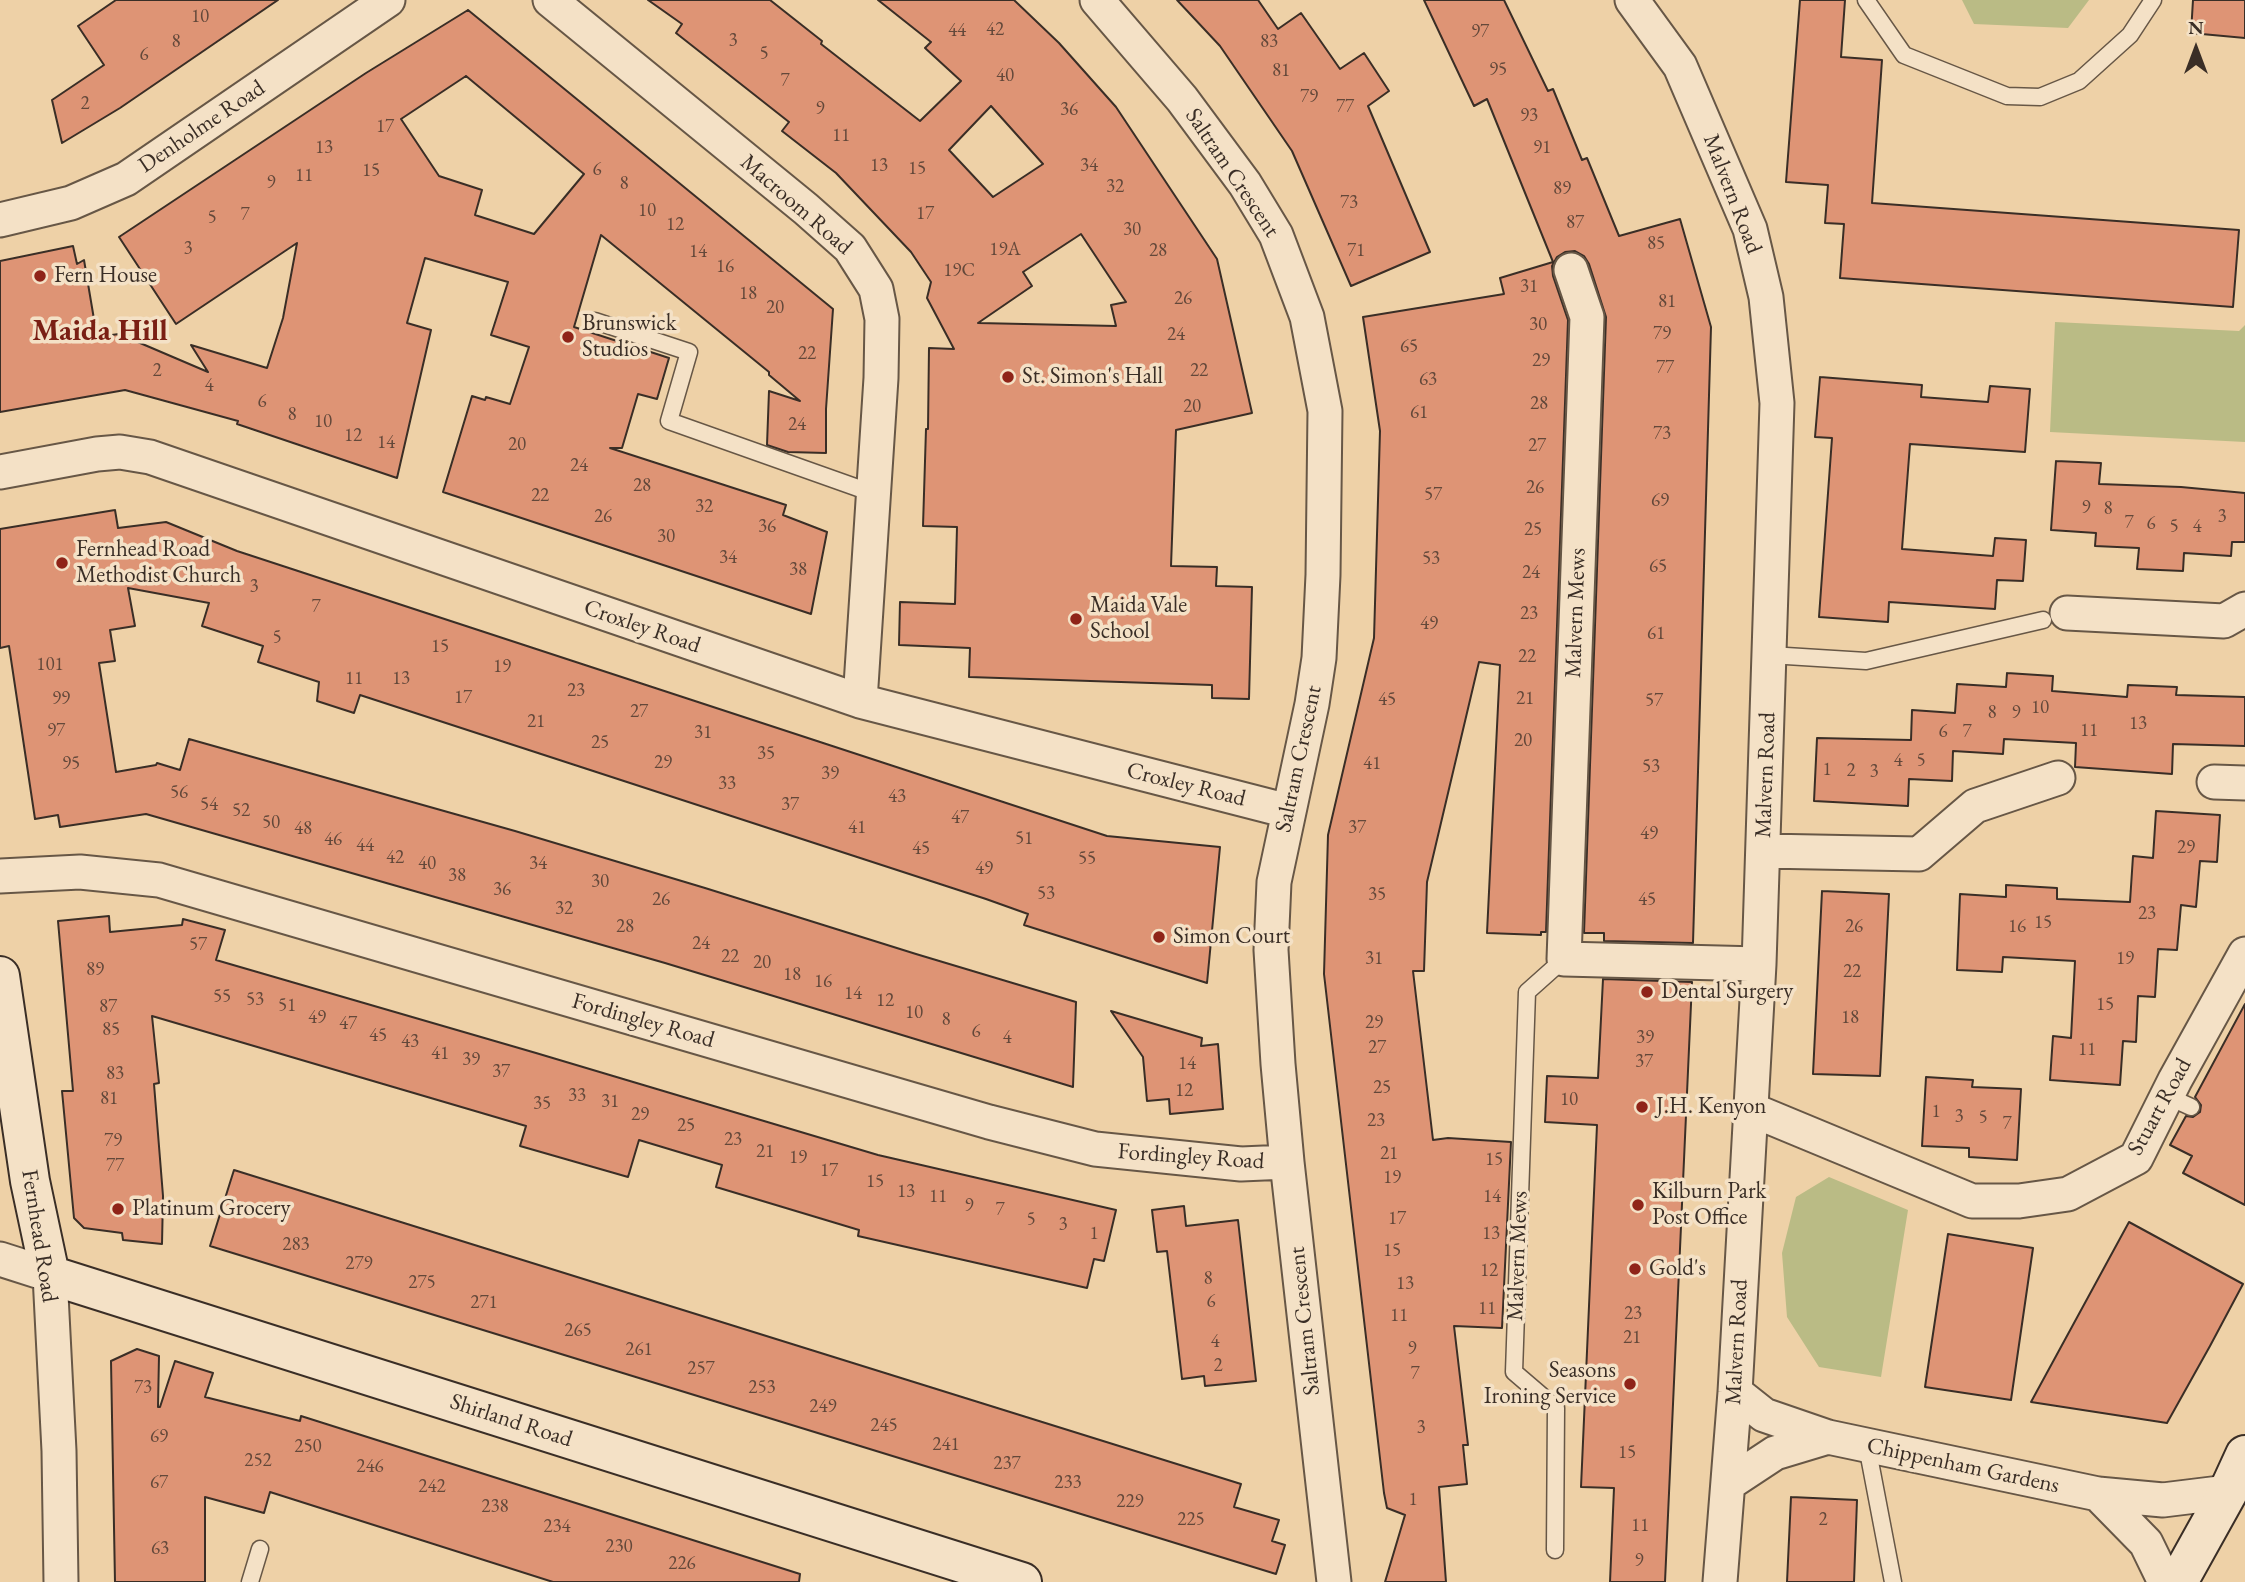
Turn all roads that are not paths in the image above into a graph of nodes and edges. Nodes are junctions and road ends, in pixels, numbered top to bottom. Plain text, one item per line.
1 (388, 0) edge
2 (550, 0) edge
3 (1097, 0) edge
4 (1632, 0) edge
5 (1866, 0) edge
6 (2153, 0) edge
7 (0, 220) edge
8 (1571, 270) dead end
9 (595, 321) dead end
10 (0, 472) edge
11 (875, 494) junction
12 (2245, 609) edge
13 (2055, 616) joint
14 (1770, 655) junction
15 (860, 701) junction
16 (2058, 778) dead end
17 (1288, 811) junction
18 (1764, 850) junction
19 (0, 876) edge
20 (2245, 954) edge
21 (1564, 959) junction
22 (1759, 964) junction
23 (0, 976) edge
24 (1750, 1109) junction
25 (1287, 1162) junction
26 (0, 1259) edge
27 (50, 1275) junction
28 (1734, 1392) junction
29 (1828, 1437) junction
30 (1867, 1446) junction
31 (2245, 1455) edge
32 (1728, 1484) junction
33 (2228, 1492) junction
34 (2098, 1494) junction
35 (260, 1549) dead end
36 (1555, 1550) dead end
37 (61, 1582) edge
38 (250, 1582) edge
39 (1022, 1582) edge
40 (1334, 1582) edge
41 (1720, 1582) edge
42 (1893, 1582) edge
43 (2165, 1582) edge
44 (2178, 1582) edge

1 - 7 street, Denholme Road
2 - 11 street, Macroom Road
3 - 17 street, Saltram Crescent
4 - 14 street, Malvern Road
5 - 6 lane
8 - 21 street, Malvern Mews
9 - 11 lane
10 - 15 street, Croxley Road
11 - 15 street, Macroom Road
12 - 13 street
13 - 14 lane
14 - 18 street, Malvern Road
15 - 17 street, Croxley Road
16 - 18 street
17 - 25 street, Saltram Crescent
18 - 22 street, Malvern Road
19 - 25 street, Fordingley Road
20 - 24 street, Stuart Road
21 - 22 street
21 - 36 lane, Malvern Mews
22 - 24 street, Malvern Road
23 - 27 street, Fernhead Road
24 - 28 street, Malvern Road
25 - 40 street, Saltram Crescent
26 - 27 street, Shirland Road
27 - 37 street, Fernhead Road
27 - 39 street, Shirland Road
28 - 29 street, Chippenham Gardens
28 - 32 street, Malvern Road
29 - 30 street, Chippenham Gardens
29 - 32 street, Chippenham Gardens
30 - 34 street, Chippenham Gardens
30 - 42 lane
31 - 33 street
32 - 41 street, Malvern Road
33 - 34 street, Chippenham Gardens
33 - 44 street
34 - 43 street
35 - 38 lane

